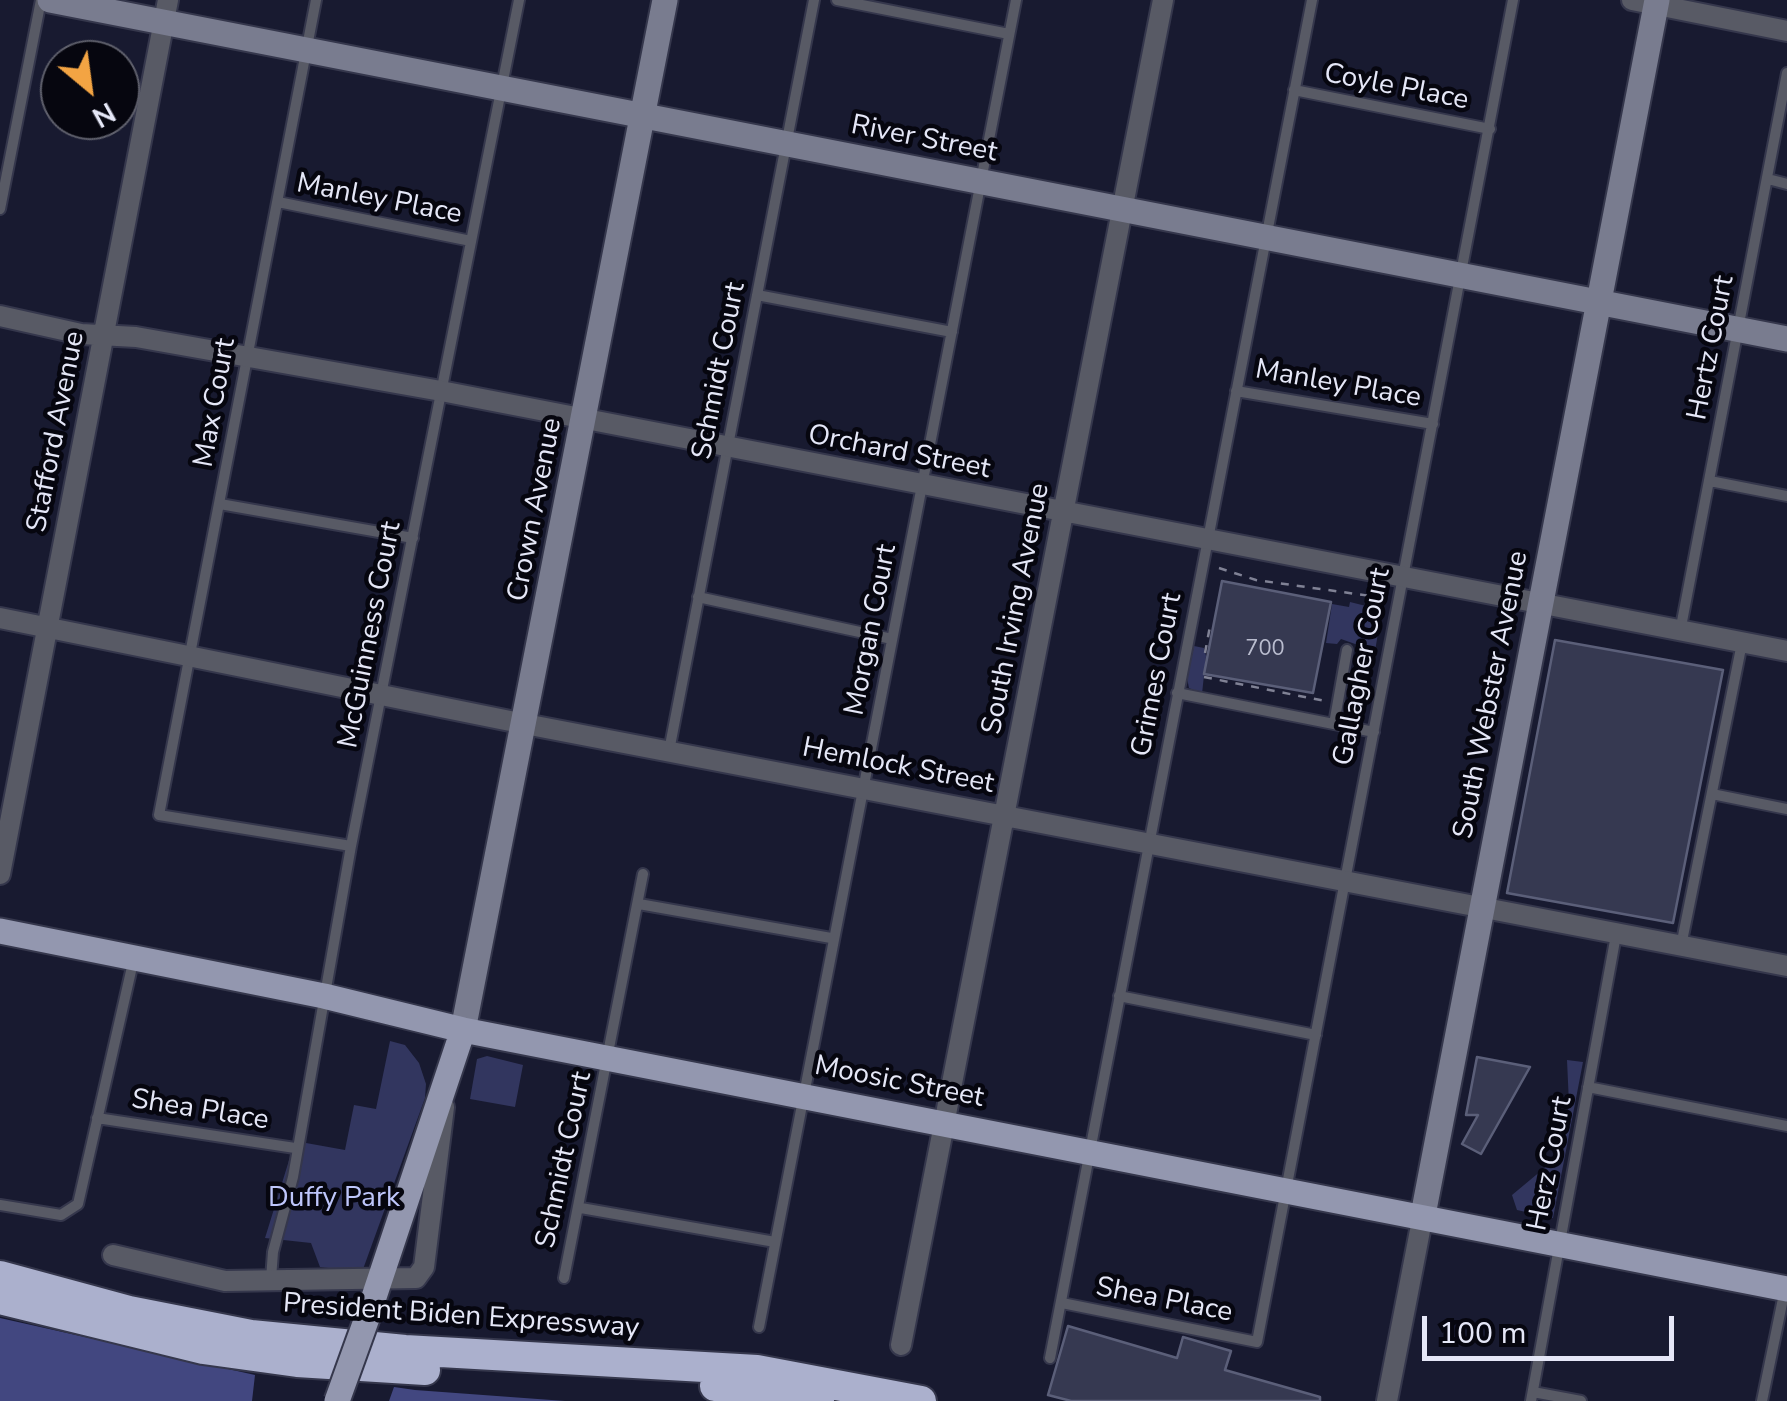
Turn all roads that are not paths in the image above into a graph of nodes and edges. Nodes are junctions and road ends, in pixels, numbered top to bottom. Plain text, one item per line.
1 (41, 0) edge
2 (50, 0) edge
3 (316, 0) edge
4 (518, 0) edge
5 (666, 0) edge
6 (814, 0) edge
7 (837, 0) edge
8 (1016, 0) edge
9 (1163, 0) edge
10 (1312, 0) edge
11 (1513, 0) edge
12 (1648, 2) edge
13 (166, 12) edge
14 (1787, 30) edge
15 (1009, 34) junction
16 (306, 54) junction
17 (1787, 73) edge
18 (502, 86) junction
19 (1294, 90) junction
20 (643, 115) junction
21 (1490, 129) junction
22 (786, 143) junction
23 (1768, 180) junction
24 (981, 182) junction
25 (1787, 184) edge
26 (278, 202) junction
27 (0, 209) edge
28 (1122, 210) junction
29 (1266, 239) junction
30 (471, 242) junction
31 (1461, 274) junction
32 (757, 295) junction
33 (1600, 302) junction
34 (0, 316) edge
35 (1738, 330) junction
36 (952, 332) junction
37 (103, 335) junction
38 (1787, 339) edge
39 (246, 356) junction
40 (1236, 390) junction
41 (442, 391) junction
42 (584, 418) junction
43 (1433, 424) junction
44 (728, 447) junction
45 (1710, 481) junction
46 (923, 484) junction
47 (1787, 496) edge
48 (220, 504) junction
49 (1064, 514) junction
50 (413, 538) junction
51 (1207, 541) junction
52 (1402, 579) junction
53 (698, 597) junction
54 (1542, 604) junction
55 (0, 618) edge
56 (47, 627) junction
57 (1680, 632) junction
58 (892, 639) junction
59 (1742, 642) junction
60 (1348, 650) dead end
61 (1787, 652) edge
62 (189, 658) junction
63 (1178, 693) junction
64 (384, 695) junction
65 (525, 724) junction
66 (1334, 724) junction
67 (1374, 732) junction
68 (669, 751) junction
69 (865, 788) junction
70 (1712, 794) junction
71 (1787, 809) edge
72 (1004, 816) junction
73 (1148, 843) junction
74 (351, 846) junction
75 (0, 874) edge
76 (643, 874) dead end
77 (1344, 881) junction
78 (639, 904) junction
79 (1480, 910) junction
80 (0, 931) edge
81 (1616, 935) junction
82 (832, 938) junction
83 (1681, 946) junction
84 (134, 957) junction
85 (1787, 966) edge
86 (324, 996) junction
87 (1119, 996) junction
88 (463, 1030) junction
89 (1316, 1034) junction
90 (610, 1056) junction
91 (1588, 1086) junction
92 (446, 1088) junction
93 (804, 1094) junction
94 (97, 1118) junction
95 (947, 1123) junction
96 (1787, 1126) edge
97 (295, 1148) junction
98 (1088, 1151) junction
99 (1286, 1190) junction
100 (0, 1205) edge
101 (580, 1208) junction
102 (1423, 1215) junction
103 (775, 1242) junction
104 (1559, 1244) junction
105 (113, 1255) dead end
106 (0, 1276) edge
107 (564, 1278) dead end
108 (271, 1279) junction
109 (379, 1282) junction
110 (1786, 1286) edge
111 (0, 1299) edge
112 (1062, 1303) junction
113 (759, 1327) dead end
114 (1256, 1342) joint
115 (901, 1345) dead end
116 (1050, 1358) dead end
117 (1532, 1397) edge
118 (336, 1401) edge
119 (818, 1401) edge
120 (921, 1401) edge
121 (1387, 1401) edge
122 (1580, 1401) edge
123 (1762, 1401) edge

1 - 27 lane
2 - 13 main road, River Street
3 - 16 lane, Max Court
4 - 18 lane, McGuinness Court
5 - 20 main road, Crown Avenue
6 - 22 lane, Schmidt Court
7 - 15 lane
8 - 15 lane, Morgan Court
9 - 28 street, South Irving Avenue
10 - 19 lane, Grimes Court
11 - 21 lane, Gallagher Court
12 - 14 street
12 - 33 main road, South Webster Avenue
13 - 16 main road, River Street
13 - 37 street, Stafford Avenue
15 - 24 lane, Morgan Court
16 - 18 main road, River Street
16 - 26 lane, Max Court
17 - 23 lane, Hertz Court
18 - 20 main road, River Street
18 - 30 lane, McGuinness Court
19 - 21 lane, Coyle Place
19 - 29 lane, Grimes Court
20 - 22 main road, River Street
20 - 42 main road, Crown Avenue
21 - 31 lane, Gallagher Court
22 - 24 main road, River Street
22 - 32 lane, Schmidt Court
23 - 25 lane
23 - 35 lane, Hertz Court
24 - 28 main road, River Street
24 - 36 lane, Morgan Court
26 - 30 lane, Manley Place
26 - 39 lane, Max Court
28 - 29 main road, River Street
28 - 49 street, South Irving Avenue
29 - 31 main road, River Street
29 - 40 lane, Grimes Court
30 - 41 lane, McGuinness Court
31 - 33 main road, River Street
31 - 43 lane, Gallagher Court
32 - 36 lane
32 - 44 lane, Schmidt Court
33 - 35 main road, River Street
33 - 54 main road, South Webster Avenue
34 - 37 street, Orchard Street
35 - 38 main road, River Street
35 - 45 lane, Hertz Court
36 - 46 lane, Morgan Court
37 - 39 street, Orchard Street
37 - 56 street, Stafford Avenue
39 - 41 street, Orchard Street
39 - 48 lane, Max Court
40 - 43 lane, Manley Place
40 - 51 lane, Grimes Court
41 - 42 street, Orchard Street
41 - 50 lane, McGuinness Court
42 - 44 street, Orchard Street
42 - 65 main road, Crown Avenue
43 - 52 lane, Gallagher Court
44 - 46 street, Orchard Street
44 - 53 lane, Schmidt Court
45 - 47 lane
45 - 57 lane, Hertz Court
46 - 49 street, Orchard Street
46 - 58 lane, Morgan Court
48 - 50 lane
48 - 62 lane, Max Court
49 - 51 street, Orchard Street
49 - 72 street, South Irving Avenue
50 - 64 lane, McGuinness Court
51 - 52 street, Orchard Street
51 - 63 lane, Grimes Court
52 - 54 street, Orchard Street
52 - 67 lane, Gallagher Court
53 - 58 lane
53 - 68 lane, Schmidt Court
54 - 57 street, Orchard Street
54 - 79 main road, South Webster Avenue
55 - 56 street, Hemlock Street
56 - 62 street, Hemlock Street
56 - 75 street, Stafford Avenue
57 - 59 street, Orchard Street
58 - 69 lane, Morgan Court
59 - 61 street, Orchard Street
59 - 70 lane
60 - 66 lane
62 - 64 street, Hemlock Street
62 - 74 lane, Max Court
63 - 66 lane
63 - 73 lane, Grimes Court
64 - 65 street, Hemlock Street
64 - 74 lane, McGuinness Court
65 - 68 street, Hemlock Street
65 - 88 main road, Crown Avenue
66 - 67 lane
67 - 77 lane, Gallagher Court
68 - 69 street, Hemlock Street
69 - 72 street, Hemlock Street
69 - 82 lane, Morgan Court
70 - 71 lane
70 - 83 lane
72 - 73 street, Hemlock Street
72 - 95 street, South Irving Avenue
73 - 77 street, Hemlock Street
73 - 87 lane, Grimes Court
74 - 86 lane, McGuinness Court
76 - 78 lane, Schmidt Court
77 - 79 street, Hemlock Street
77 - 89 lane, Gallagher Court
78 - 82 lane
78 - 90 lane, Schmidt Court
79 - 81 street, Hemlock Street
79 - 102 main road, South Webster Avenue
80 - 84 main road, Moosic Street
81 - 83 street, Hemlock Street
81 - 91 lane, Herz Court
82 - 93 lane, Morgan Court
83 - 85 street, Hemlock Street
84 - 86 main road, Moosic Street
84 - 94 lane
86 - 88 main road, Moosic Street
86 - 97 lane, McGuinness Court
87 - 89 lane
87 - 98 lane, Grimes Court
88 - 90 main road, Moosic Street
88 - 92 main road
89 - 99 lane, Gallagher Court
90 - 93 main road, Moosic Street
90 - 101 lane, Schmidt Court
91 - 96 lane
91 - 104 lane, Herz Court
92 - 109 main road
92 - 109 street
93 - 95 main road, Moosic Street
93 - 103 lane, Morgan Court
94 - 97 lane, Shea Place
94 - 100 lane
95 - 98 main road, Moosic Street
95 - 115 street, South Irving Avenue
97 - 108 lane, McGuinness Court
98 - 99 main road, Moosic Street
98 - 112 lane, Grimes Court
99 - 102 main road, Moosic Street
99 - 114 lane, Gallagher Court
101 - 103 lane
101 - 107 lane, Schmidt Court
102 - 104 main road, Moosic Street
102 - 121 street, South Webster Avenue
103 - 113 lane, Morgan Court
104 - 110 main road, Moosic Street
104 - 117 lane, Herz Court
105 - 108 street
106 - 120 highway, President Biden Expressway
108 - 109 street
109 - 118 main road, bridge
110 - 123 lane
111 - 119 highway, President Biden Expressway
112 - 114 lane, Shea Place
112 - 116 lane, Grimes Court
117 - 122 lane

